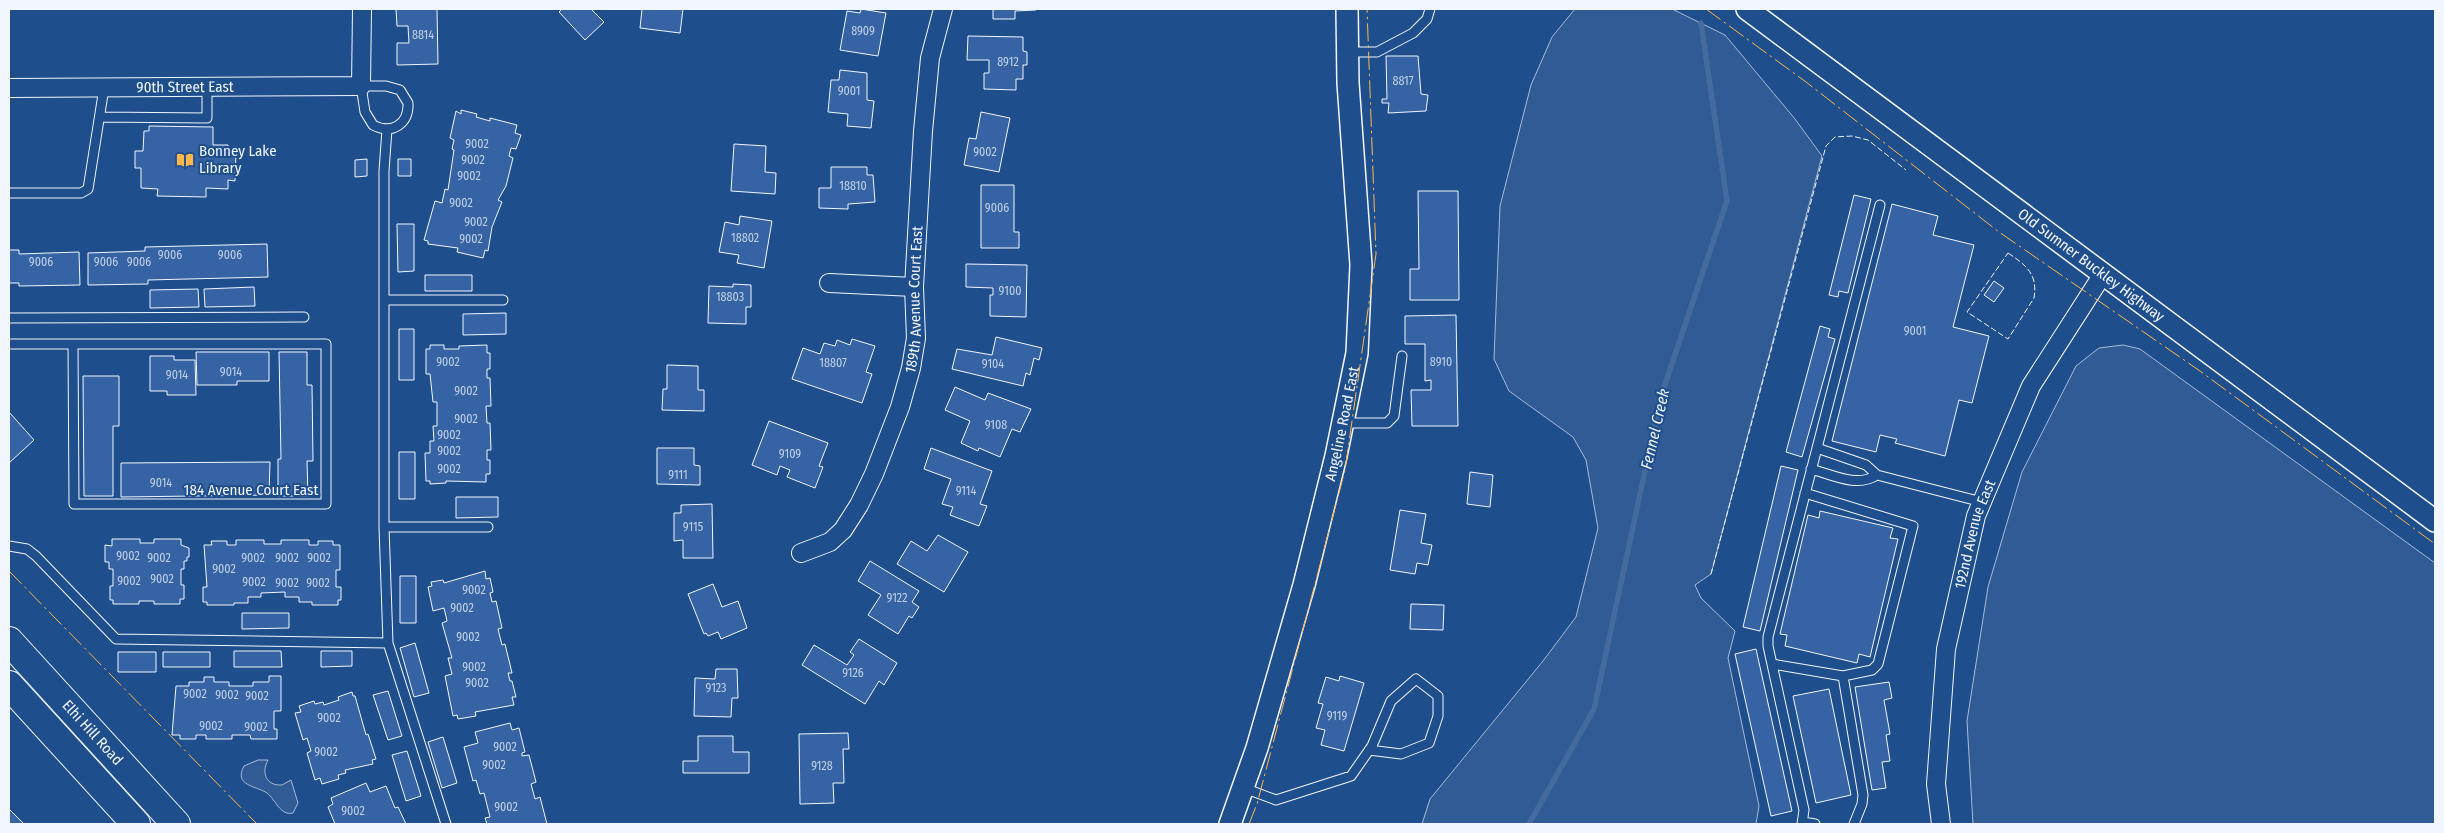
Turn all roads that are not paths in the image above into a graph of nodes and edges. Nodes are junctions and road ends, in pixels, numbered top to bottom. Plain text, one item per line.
1 (362, 9) edge
2 (943, 9) edge
3 (1347, 9) edge
4 (1430, 9) edge
5 (1747, 9) edge
6 (1348, 52) junction
7 (361, 86) junction
8 (9, 88) edge
9 (104, 88) junction
10 (207, 88) junction
11 (100, 117) junction
12 (387, 129) junction
13 (9, 193) edge
14 (1880, 205) dead end
15 (2104, 274) junction
16 (829, 283) dead end
17 (914, 287) junction
18 (385, 300) junction
19 (503, 300) dead end
20 (304, 317) dead end
21 (9, 318) edge
22 (9, 344) edge
23 (73, 344) junction
24 (1402, 356) dead end
25 (1343, 423) junction
26 (1817, 448) junction
27 (1811, 469) junction
28 (1877, 474) junction
29 (1805, 493) junction
30 (1982, 502) junction
31 (2435, 521) edge
32 (384, 527) junction
33 (488, 527) dead end
34 (9, 546) edge
35 (800, 553) dead end
36 (9, 641) edge
37 (388, 643) junction
38 (1772, 664) junction
39 (1843, 676) junction
40 (9, 685) edge
41 (1369, 750) junction
42 (1244, 788) junction
43 (1803, 823) edge
44 (136, 824) edge
45 (176, 824) edge
46 (446, 824) edge
47 (1230, 824) edge
48 (1815, 824) edge
49 (1854, 824) edge
50 (1940, 824) edge

1 - 7 street
2 - 17 street, 189th Avenue Court East
3 - 6 street, Angeline Road East
4 - 6 lane
5 - 15 street, Old Sumner Buckley Highway
6 - 25 street, Angeline Road East
7 - 10 street, 90th Street East
7 - 12 lane
7 - 12 lane
8 - 9 street, 90th Street East
9 - 10 street, 90th Street East
9 - 11 lane
10 - 11 lane
11 - 13 lane
12 - 18 lane
14 - 26 lane
15 - 30 street, 192nd Avenue East
15 - 31 street, Old Sumner Buckley Highway
16 - 17 street
17 - 35 street, 189th Avenue Court East
18 - 19 lane
18 - 32 lane
20 - 21 lane
22 - 23 lane, 184 Avenue Court East
23 - 23 lane, 184 Avenue Court East
24 - 25 lane
25 - 42 street, Angeline Road East
26 - 27 lane
26 - 28 lane
27 - 28 lane
27 - 29 lane
28 - 30 lane
29 - 38 lane
29 - 39 lane
30 - 50 street, 192nd Avenue East
32 - 33 lane
32 - 37 lane
34 - 37 lane
36 - 45 highway, Elhi Hill Road
37 - 46 lane
38 - 39 lane
38 - 43 lane
39 - 49 lane
40 - 44 highway, Elhi Hill Road
41 - 41 lane
41 - 42 lane
42 - 47 street, Angeline Road East
43 - 48 lane

